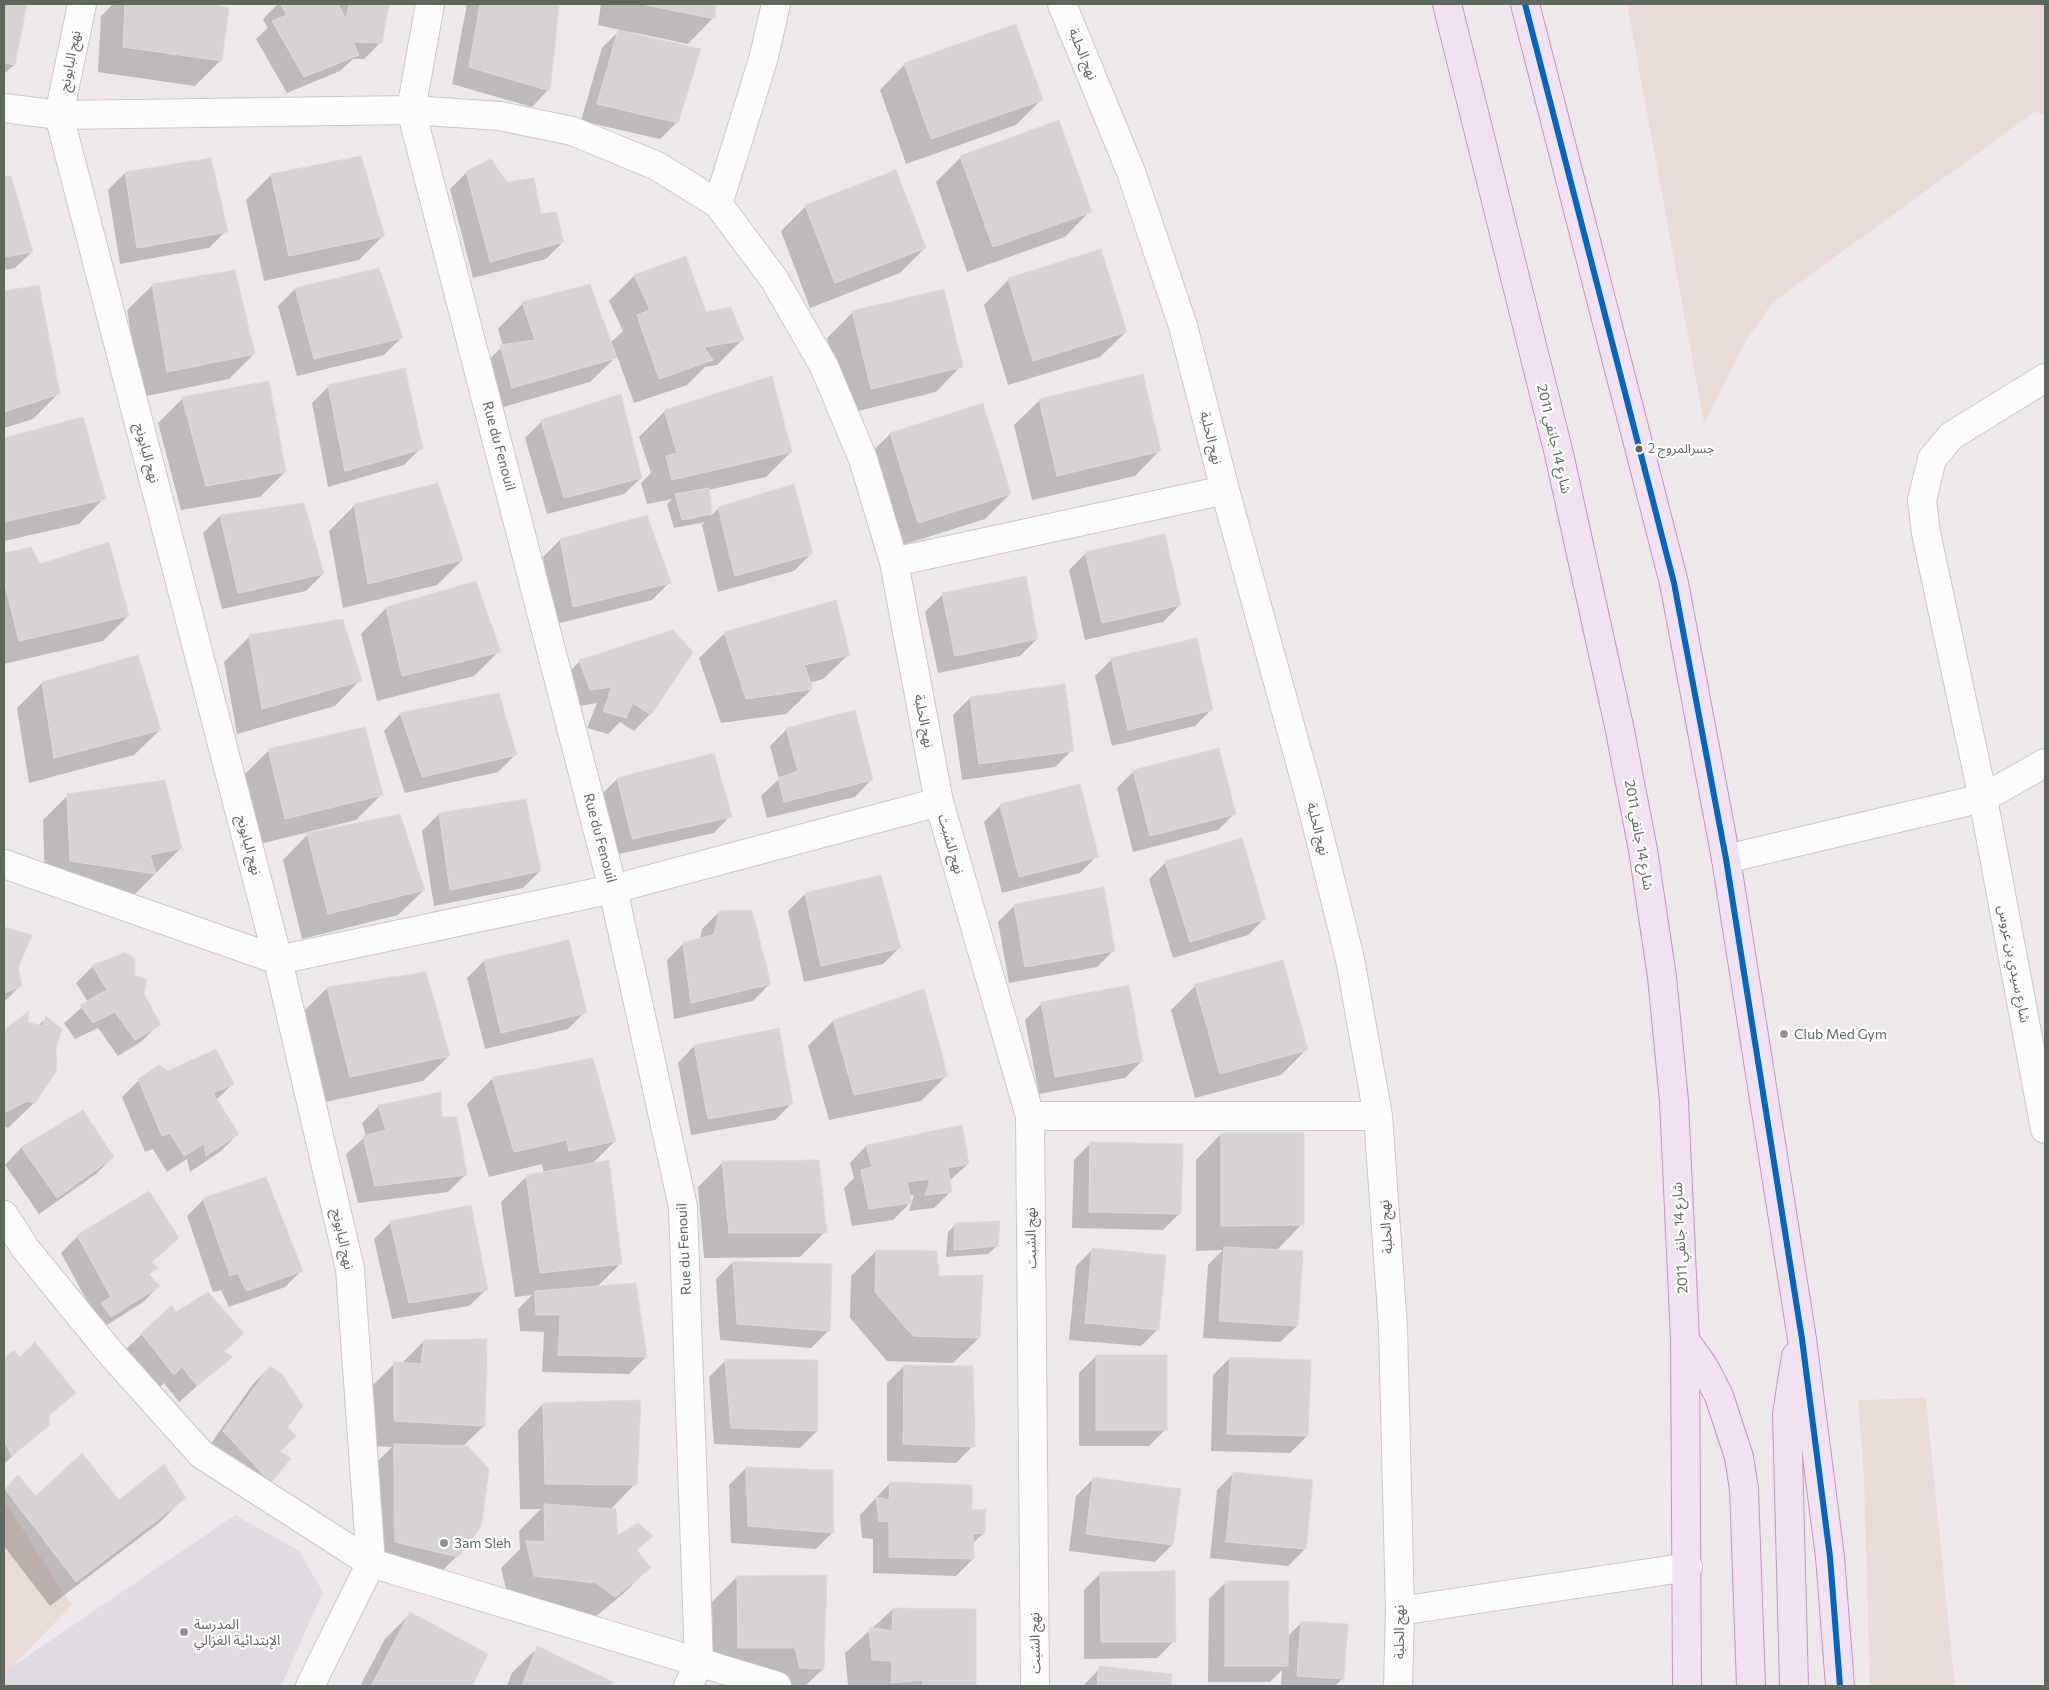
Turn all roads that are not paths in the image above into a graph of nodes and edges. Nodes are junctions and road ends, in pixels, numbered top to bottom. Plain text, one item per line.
1 (82, 4) edge
2 (430, 4) edge
3 (776, 4) edge
4 (1062, 4) edge
5 (1448, 4) edge
6 (1525, 4) edge
7 (4, 108) edge
8 (412, 110) junction
9 (59, 115) junction
10 (718, 204) junction
11 (2045, 378) edge
12 (1224, 490) junction
13 (894, 562) junction
14 (2045, 763) edge
15 (1983, 798) junction
16 (939, 802) junction
17 (1726, 859) junction
18 (4, 864) edge
19 (613, 889) junction
20 (278, 960) junction
21 (1030, 1116) junction
22 (1378, 1116) junction
23 (2045, 1129) edge
24 (4, 1215) edge
25 (1802, 1339) junction
26 (1685, 1340) junction
27 (371, 1563) junction
28 (1688, 1567) junction
29 (1400, 1611) junction
30 (694, 1674) edge
31 (310, 1686) edge
32 (777, 1686) edge
33 (1035, 1686) edge
34 (1398, 1686) edge
35 (1688, 1686) edge
36 (1752, 1686) edge
37 (1794, 1686) edge
38 (1840, 1686) edge

1 - 9 street, نهج البابونج
2 - 8 street, Rue du Fenouil
3 - 10 street
4 - 12 street, نهج الحلبة
5 - 26 highway, شارع 14 جانفي 2011
6 - 17 highway
7 - 9 street
8 - 9 street
8 - 10 street
8 - 19 street, Rue du Fenouil
9 - 20 street, نهج البابونج
10 - 13 street, نهج الحلبة
11 - 15 street, شارع سيدي بن عروس
12 - 13 street
12 - 22 street, نهج الحلبة
13 - 16 street, نهج الحلبة
14 - 15 street
15 - 17 street
15 - 23 street, شارع سيدي بن عروس
16 - 19 street
16 - 21 street, نهج الشبت
17 - 25 highway
18 - 20 street
19 - 20 street
19 - 30 street, Rue du Fenouil
20 - 27 street, نهج البابونج
21 - 22 street
21 - 33 street, نهج الشبت
22 - 29 street, نهج الحلبة
24 - 27 street
25 - 37 highway
25 - 38 highway
26 - 28 highway, شارع 14 جانفي 2011
26 - 36 highway
27 - 30 street
27 - 31 street
28 - 29 street
28 - 35 highway, شارع 14 جانفي 2011
29 - 34 street, نهج الحلبة
30 - 32 street

